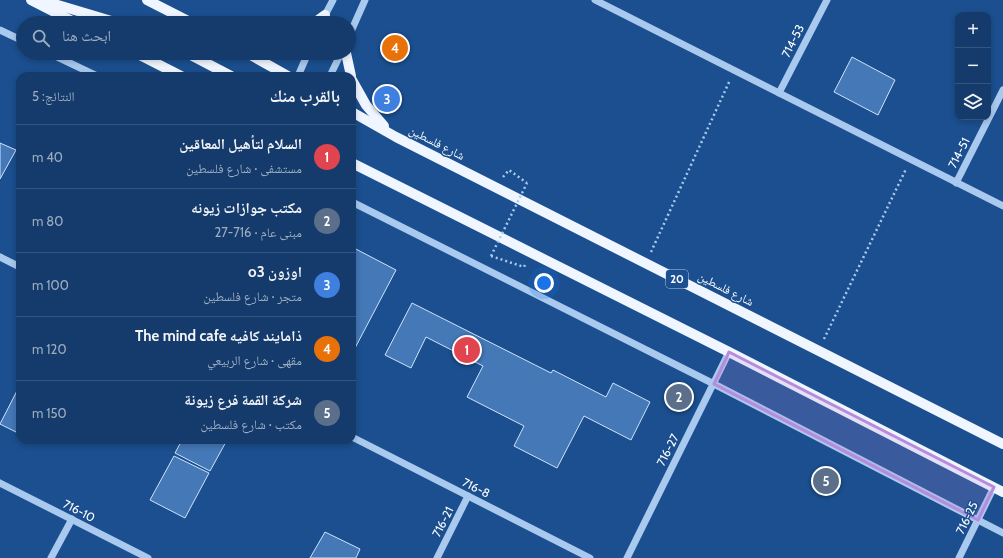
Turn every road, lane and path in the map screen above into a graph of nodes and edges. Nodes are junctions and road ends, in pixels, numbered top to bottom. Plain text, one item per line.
1 (31, 0) edge
2 (41, 0) edge
3 (147, 0) edge
4 (333, 0) edge
5 (366, 0) edge
6 (595, 0) edge
7 (827, 0) edge
8 (607, 3) edge
9 (62, 16) edge
10 (93, 16) edge
11 (178, 16) edge
12 (325, 16) edge
13 (356, 21) edge
14 (0, 30) edge
15 (16, 38) edge
16 (64, 60) edge
17 (150, 60) edge
18 (200, 60) edge
19 (260, 60) edge
20 (305, 60) edge
21 (338, 60) edge
22 (348, 60) edge
23 (735, 71) junction
24 (89, 72) edge
25 (173, 72) edge
26 (223, 72) edge
27 (281, 72) edge
28 (300, 72) edge
29 (332, 72) edge
30 (350, 72) edge
31 (356, 87) edge
32 (1003, 90) edge
33 (779, 93) junction
34 (356, 114) edge
35 (396, 137) junction
36 (910, 159) junction
37 (356, 165) edge
38 (509, 170) dead end
39 (956, 183) junction
40 (356, 204) edge
41 (1003, 206) edge
42 (0, 257) edge
43 (646, 263) junction
44 (16, 266) edge
45 (524, 267) dead end
46 (819, 350) junction
47 (729, 352) junction
48 (714, 384) junction
49 (356, 439) edge
50 (1003, 444) edge
51 (0, 483) edge
52 (998, 490) edge
53 (468, 496) junction
54 (72, 519) junction
55 (978, 520) junction
56 (1003, 533) edge
57 (51, 558) edge
58 (148, 558) edge
59 (437, 558) edge
60 (590, 558) edge
61 (627, 558) edge
62 (959, 558) edge

1 - 9 main road
2 - 10 main road
3 - 11 main road
4 - 12 street
5 - 13 street
6 - 8 street
7 - 33 street, 714-53
8 - 23 street
14 - 15 street
16 - 24 street
17 - 25 main road
18 - 26 main road
19 - 27 main road
20 - 28 street
21 - 29 street
22 - 30 main road
23 - 33 street
23 - 43 path
31 - 35 main road
32 - 39 street, 714-51
33 - 36 street
34 - 35 main road, شارع فلسطين / 20
35 - 43 main road, شارع فلسطين / 20
36 - 39 street
36 - 46 path
37 - 47 main road
38 - 45 path, bridge
39 - 41 street
40 - 48 street
42 - 44 street
43 - 46 main road, شارع فلسطين / 20
46 - 50 main road, شارع فلسطين / 20
47 - 48 street, 716-27
47 - 52 main road
48 - 55 street
48 - 61 street, 716-27
49 - 53 street, 716-8
51 - 54 street, 716-10
52 - 55 street, 716-25
53 - 59 street, 716-21
53 - 60 street, 716-8
54 - 57 street
54 - 58 street, 716-10
55 - 56 street
55 - 62 street, 716-25

